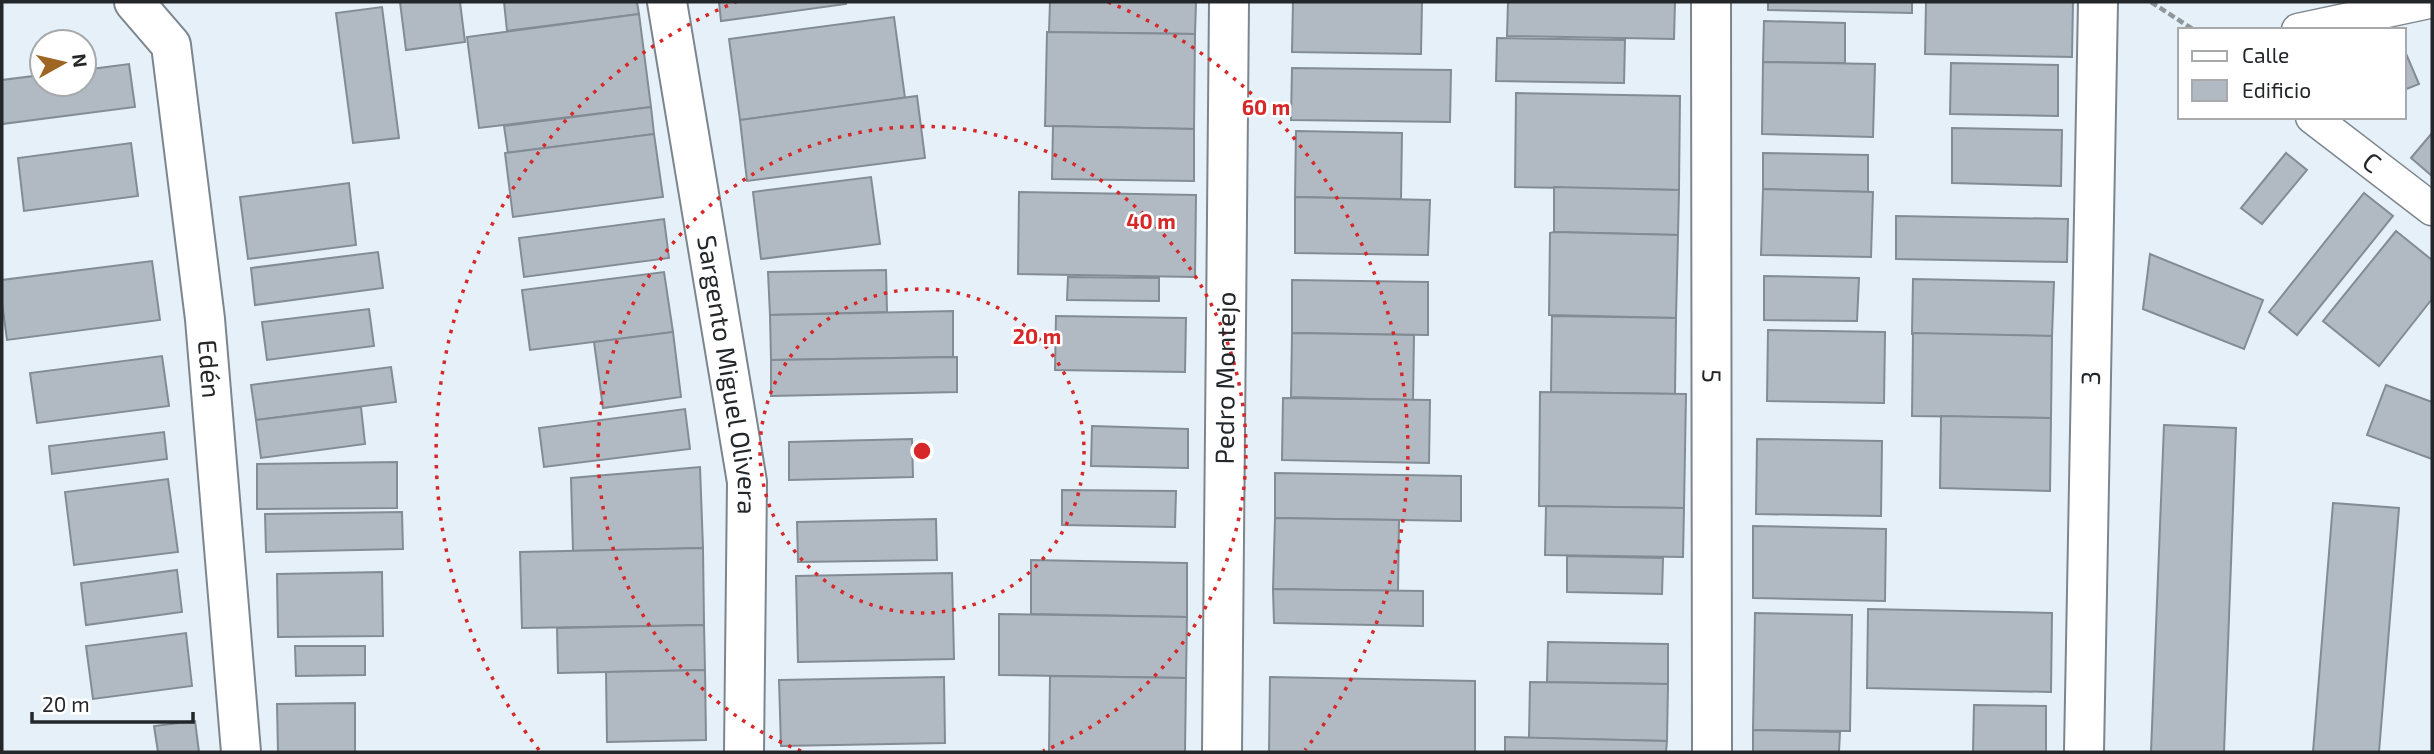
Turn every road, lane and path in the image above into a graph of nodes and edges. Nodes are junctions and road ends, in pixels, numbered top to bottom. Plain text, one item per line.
1 (134, 2) edge
2 (667, 2) edge
3 (1229, 2) edge
4 (1711, 2) edge
5 (2098, 2) edge
6 (2151, 2) edge
7 (2429, 2) edge
8 (2191, 28) edge
9 (2307, 28) edge
10 (2315, 119) edge
11 (2432, 209) edge
12 (241, 752) edge
13 (744, 752) edge
14 (1223, 752) edge
15 (1712, 752) edge
16 (2084, 752) edge

1 - 12 street, Edén
2 - 13 street, Sargento Miguel Olivera
3 - 14 street, Pedro Montejo
4 - 15 street, 5
5 - 16 street, 3
6 - 8 path
7 - 9 lane
10 - 11 lane, C

